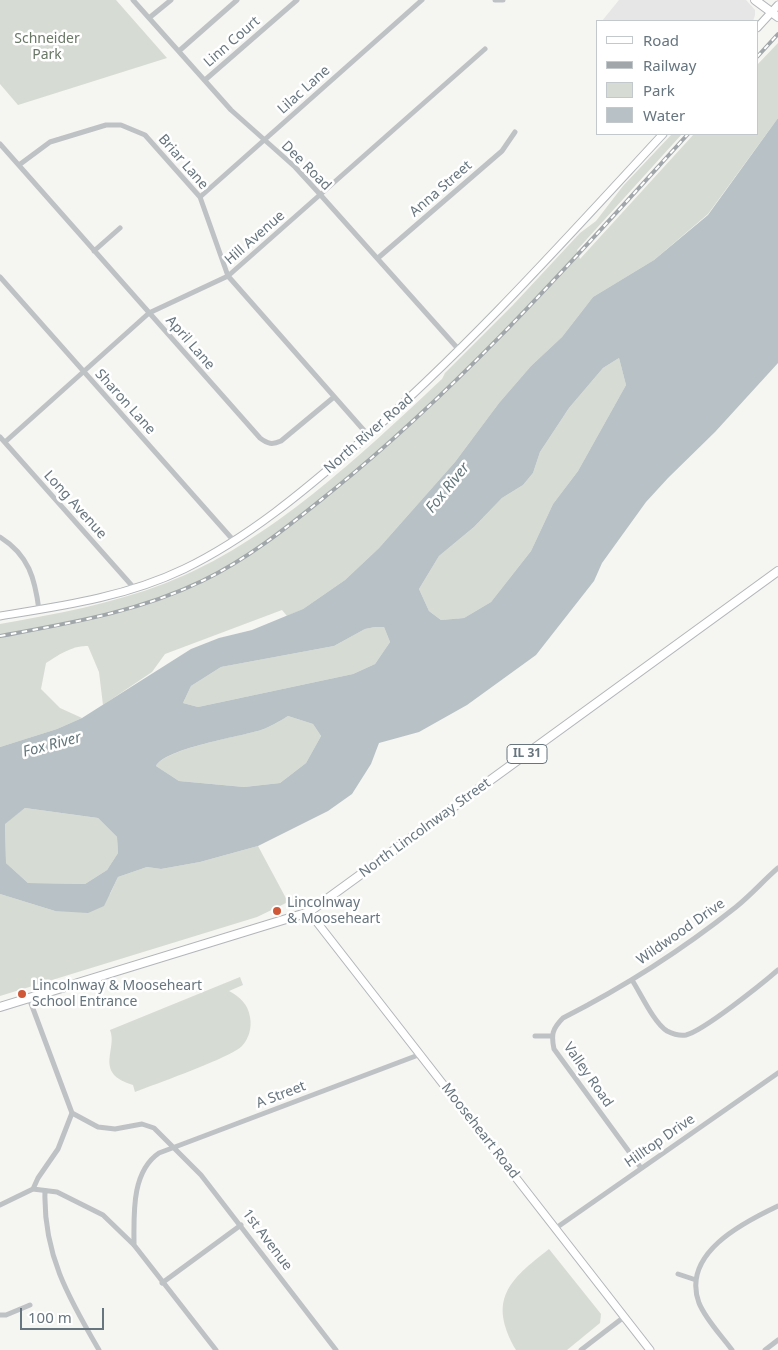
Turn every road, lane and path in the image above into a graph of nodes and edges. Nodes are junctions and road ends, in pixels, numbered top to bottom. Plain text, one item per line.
1 (133, 0) edge
2 (170, 0) edge
3 (237, 0) edge
4 (297, 0) edge
5 (422, 0) edge
6 (495, 0) edge
7 (504, 0) edge
8 (755, 0) edge
9 (778, 5) edge
10 (775, 15) edge
11 (149, 18) junction
12 (758, 27) edge
13 (485, 49) dead end
14 (179, 51) junction
15 (205, 80) junction
16 (515, 132) dead end
17 (661, 135) edge
18 (264, 140) junction
19 (0, 144) edge
20 (19, 165) junction
21 (321, 195) junction
22 (200, 197) junction
23 (120, 228) dead end
24 (94, 251) junction
25 (378, 258) junction
26 (228, 276) junction
27 (0, 277) edge
28 (149, 313) junction
29 (460, 351) junction
30 (84, 372) junction
31 (334, 397) junction
32 (368, 435) junction
33 (0, 437) edge
34 (5, 442) junction
35 (0, 537) edge
36 (234, 541) junction
37 (778, 571) edge
38 (134, 588) junction
39 (39, 610) junction
40 (0, 616) edge
41 (778, 868) edge
42 (309, 912) junction
43 (778, 970) edge
44 (632, 980) junction
45 (29, 998) junction
46 (590, 1004) joint
47 (0, 1007) edge
48 (535, 1036) dead end
49 (551, 1036) junction
50 (421, 1054) junction
51 (778, 1073) edge
52 (72, 1113) junction
53 (174, 1148) junction
54 (641, 1168) junction
55 (33, 1189) junction
56 (45, 1191) junction
57 (0, 1205) edge
58 (778, 1206) edge
59 (241, 1225) junction
60 (556, 1228) junction
61 (134, 1245) junction
62 (678, 1274) dead end
63 (696, 1280) junction
64 (162, 1283) junction
65 (30, 1305) dead end
66 (0, 1315) edge
67 (624, 1316) junction
68 (778, 1340) edge
69 (99, 1350) edge
70 (216, 1350) edge
71 (336, 1350) edge
72 (581, 1350) edge
73 (650, 1350) edge
74 (732, 1350) edge
75 (765, 1350) edge

1 - 11 street, Dee Road
2 - 11 street
3 - 14 street, Linn Court
4 - 15 street, Linn Court
5 - 18 street, Lilac Lane
6 - 7 street
8 - 10 main road
9 - 10 main road
10 - 12 main road
11 - 14 street, Dee Road
13 - 21 street, Hill Avenue
14 - 15 street, Dee Road
15 - 18 street, Dee Road
16 - 25 street, Anna Street
17 - 29 main road, North River Road
18 - 21 street, Dee Road
18 - 22 street, Lilac Lane
19 - 20 street, April Lane
20 - 22 street, Briar Lane
20 - 24 street, April Lane
21 - 25 street, Dee Road
21 - 26 street, Hill Avenue
22 - 26 street, Briar Lane
23 - 24 street
24 - 28 street, April Lane
25 - 29 street, Dee Road
26 - 28 street, Hill Avenue
26 - 31 street, Briar Lane
27 - 30 street, Sharon Lane
28 - 30 street, Hill Avenue
28 - 31 street, April Lane
29 - 32 main road, North River Road
30 - 34 street, Hill Avenue
30 - 36 street, Sharon Lane
31 - 32 street, Briar Lane
32 - 36 main road, North River Road
33 - 34 street, Long Avenue
34 - 38 street, Long Avenue
35 - 39 street
36 - 38 main road, North River Road
37 - 42 main road, North Lincolnway Street / IL 31
38 - 39 main road, North River Road
39 - 40 main road, North River Road
41 - 44 street, Wildwood Drive
42 - 45 main road, North Lincolnway Street / IL 31
42 - 50 main road, Mooseheart Road
43 - 44 street
44 - 46 street, Wildwood Drive
45 - 47 main road, North Lincolnway Street / IL 31
45 - 52 street
46 - 49 street, Valley Road
48 - 49 street
49 - 54 street, Valley Road
50 - 53 street, A Street
50 - 60 main road, Mooseheart Road
51 - 54 street, Hilltop Drive
52 - 53 street, 1st Avenue
52 - 55 street
53 - 59 street, 1st Avenue
53 - 61 street, A Street
54 - 60 street, Hilltop Drive
55 - 56 street
55 - 57 street
56 - 61 street
56 - 69 street
58 - 63 street
59 - 64 street
59 - 71 street, 1st Avenue
60 - 67 main road, Mooseheart Road
61 - 64 street
62 - 63 street
63 - 74 street
64 - 70 street
65 - 66 street
67 - 72 street
67 - 73 main road, Mooseheart Road
68 - 75 street

